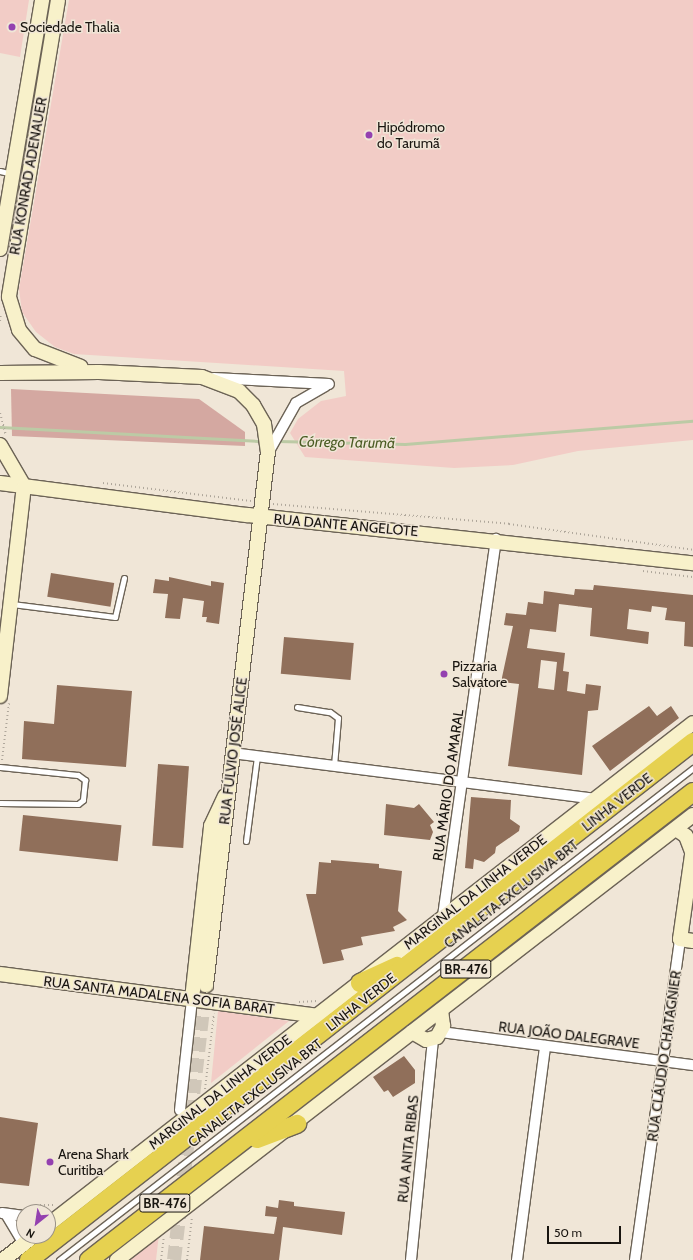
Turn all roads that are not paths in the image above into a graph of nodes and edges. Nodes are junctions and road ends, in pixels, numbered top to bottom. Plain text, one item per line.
1 (42, 0) edge
2 (58, 0) edge
3 (6, 173) edge
4 (0, 249) edge
5 (99, 372) junction
6 (0, 373) edge
7 (202, 377) junction
8 (272, 433) junction
9 (3, 440) edge
10 (0, 483) edge
11 (24, 486) junction
12 (261, 517) junction
13 (496, 539) junction
14 (693, 563) edge
15 (124, 578) dead end
16 (11, 604) junction
17 (0, 696) edge
18 (297, 708) dead end
19 (693, 722) edge
20 (693, 742) edge
21 (232, 754) junction
22 (257, 756) junction
23 (334, 766) junction
24 (0, 767) edge
25 (693, 768) edge
26 (462, 782) junction
27 (228, 790) junction
28 (693, 792) edge
29 (594, 799) junction
30 (0, 803) edge
31 (693, 815) edge
32 (676, 829) junction
33 (246, 841) dead end
34 (693, 850) edge
35 (444, 916) junction
36 (686, 940) edge
37 (425, 953) junction
38 (0, 974) edge
39 (360, 983) junction
40 (206, 985) tunnel mouth
41 (192, 1000) junction
42 (213, 1005) junction
43 (442, 1010) junction
44 (319, 1016) junction
45 (412, 1032) junction
46 (437, 1036) junction
47 (545, 1046) junction
48 (663, 1062) junction
49 (693, 1065) edge
50 (180, 1110) dead end
51 (297, 1124) junction
52 (240, 1146) junction
53 (3, 1214) edge
54 (16, 1215) edge
55 (56, 1216) edge
56 (29, 1247) edge
57 (3, 1260) edge
58 (59, 1260) edge
59 (90, 1260) edge
60 (117, 1260) edge
61 (411, 1260) edge
62 (517, 1260) edge
63 (635, 1260) edge

1 - 3 main road, RUA KONRAD ADENAUER
2 - 5 main road, RUA KONRAD ADENAUER
3 - 4 main road, RUA KONRAD ADENAUER
5 - 6 main road
5 - 7 main road, RUA FÚLVIO JOSÉ ALICE
7 - 8 main road, RUA FÚLVIO JOSÉ ALICE
7 - 8 street
8 - 12 main road, RUA FÚLVIO JOSÉ ALICE
9 - 11 main road
10 - 11 main road, RUA DANTE ANGELOTE
11 - 12 main road, RUA DANTE ANGELOTE
11 - 16 main road
12 - 13 main road, RUA DANTE ANGELOTE
12 - 21 main road, RUA FÚLVIO JOSÉ ALICE
13 - 14 main road, RUA DANTE ANGELOTE
13 - 26 street, RUA MÁRIO DO AMARAL
15 - 16 lane
16 - 17 main road
18 - 23 lane
19 - 29 main road, MARGINAL DA LINHA VERDE
20 - 37 highway, LINHA VERDE / BR-476
21 - 22 street
21 - 27 main road, RUA FÚLVIO JOSÉ ALICE
22 - 23 street
22 - 33 lane
23 - 26 street
24 - 30 lane
25 - 58 lane, CANALETA EXCLUSIVA BRT
26 - 29 street
26 - 35 street, RUA MÁRIO DO AMARAL
27 - 40 main road, RUA FÚLVIO JOSÉ ALICE
27 - 41 main road
27 - 42 main road
28 - 52 highway, BR-476
29 - 35 main road, MARGINAL DA LINHA VERDE
31 - 32 main road
32 - 34 main road, RUA CLÁUDIO CHATAGNIER
32 - 43 main road
34 - 36 main road, RUA CLÁUDIO CHATAGNIER
35 - 39 main road, MARGINAL DA LINHA VERDE
36 - 48 street, RUA CLÁUDIO CHATAGNIER
37 - 39 highway
37 - 56 highway, LINHA VERDE / BR-476
38 - 41 main road, RUA SANTA MADALENA SOFIA BARAT
39 - 44 main road, MARGINAL DA LINHA VERDE
41 - 42 main road, RUA SANTA MADALENA SOFIA BARAT
41 - 50 street
42 - 44 main road, RUA SANTA MADALENA SOFIA BARAT
43 - 45 main road
43 - 46 main road
44 - 55 main road, MARGINAL DA LINHA VERDE
45 - 46 main road
45 - 51 main road
46 - 47 street, RUA JOÃO DALEGRAVE
46 - 61 street, RUA ANITA RIBAS
47 - 48 street, RUA JOÃO DALEGRAVE
47 - 62 street
48 - 49 street, RUA JOÃO DALEGRAVE
48 - 63 street, RUA CLÁUDIO CHATAGNIER
51 - 52 highway
51 - 60 main road
52 - 59 highway, BR-476
53 - 54 street
53 - 56 street
56 - 57 main road

